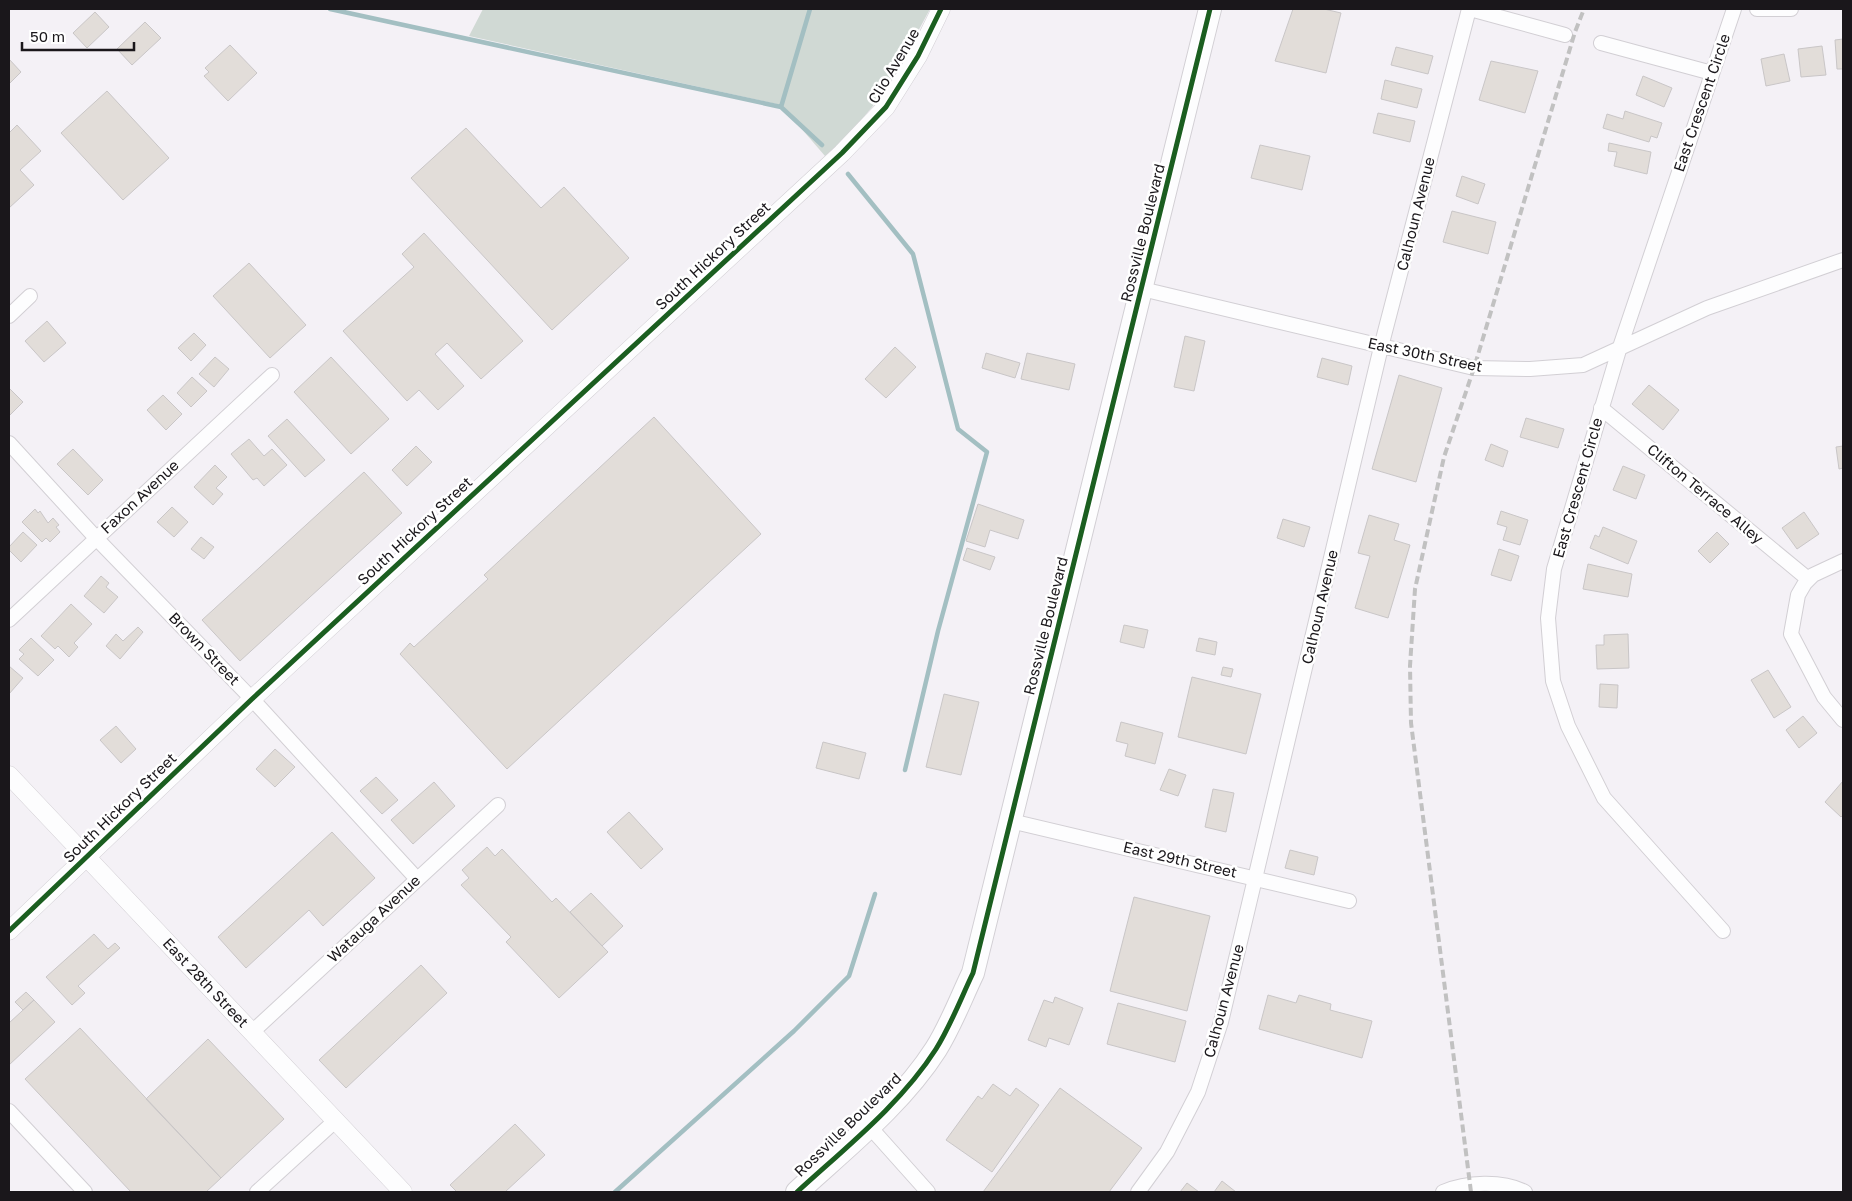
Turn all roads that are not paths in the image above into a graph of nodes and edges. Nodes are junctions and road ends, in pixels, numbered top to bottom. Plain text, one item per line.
1 (941, 9) edge
2 (1210, 9) edge
3 (1469, 9) edge
4 (1734, 9) edge
5 (1757, 9) edge
6 (1790, 9) edge
7 (1565, 35) dead end
8 (1602, 43) dead end
9 (1712, 73) junction
10 (842, 154) joint
11 (1843, 260) edge
12 (1142, 289) junction
13 (30, 296) dead end
14 (9, 316) edge
15 (1381, 347) junction
16 (1618, 350) junction
17 (272, 375) dead end
18 (1602, 408) junction
19 (9, 443) edge
20 (96, 538) junction
21 (1843, 561) edge
22 (1808, 580) junction
23 (9, 620) edge
24 (252, 699) junction
25 (1843, 720) edge
26 (9, 775) edge
27 (498, 805) dead end
28 (1011, 821) junction
29 (87, 858) junction
30 (1256, 878) junction
31 (417, 879) junction
32 (1349, 901) dead end
33 (9, 931) edge
34 (1723, 931) dead end
35 (251, 1033) junction
36 (9, 1111) edge
37 (335, 1121) junction
38 (869, 1126) junction
39 (85, 1192) edge
40 (257, 1192) edge
41 (403, 1192) edge
42 (797, 1192) edge
43 (928, 1192) edge
44 (1138, 1192) edge
45 (1443, 1192) edge
46 (1525, 1192) edge

1 - 10 street, Clio Avenue
2 - 12 highway, Rossville Boulevard
3 - 7 street
3 - 15 street, Calhoun Avenue
4 - 9 street, East Crescent Circle
5 - 6 street
8 - 9 street
9 - 16 street, East Crescent Circle
10 - 24 street, South Hickory Street
11 - 16 street, East 30th Street
12 - 15 street, East 30th Street
12 - 28 highway, Rossville Boulevard
13 - 14 street
15 - 16 street, East 30th Street
15 - 30 street, Calhoun Avenue
16 - 18 street, East Crescent Circle
17 - 20 street, Faxon Avenue
18 - 22 street, Clifton Terrace Alley
18 - 34 street, East Crescent Circle
19 - 20 street, Brown Street
20 - 23 street, Faxon Avenue
20 - 24 street, Brown Street
21 - 22 street
22 - 25 street
24 - 29 street, South Hickory Street
24 - 31 street, Brown Street
26 - 29 street, East 28th Street
27 - 31 street, Watauga Avenue
28 - 30 street, East 29th Street
28 - 38 highway, Rossville Boulevard
29 - 33 street, South Hickory Street
29 - 35 street, East 28th Street
30 - 32 street, East 29th Street
30 - 44 street, Calhoun Avenue
31 - 35 street, Watauga Avenue
35 - 37 street, East 28th Street
36 - 39 street
37 - 40 street
37 - 41 street, East 28th Street
38 - 42 highway, Rossville Boulevard
38 - 43 street
45 - 46 street

